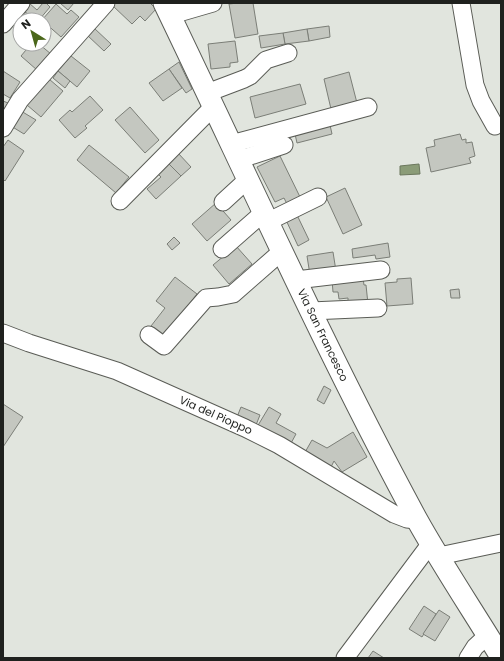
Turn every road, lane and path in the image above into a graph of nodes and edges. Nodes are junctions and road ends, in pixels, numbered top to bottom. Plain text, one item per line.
1 (106, 3) edge
2 (213, 3) edge
3 (461, 3) edge
4 (13, 6) edge
5 (167, 8) edge
6 (3, 24) edge
7 (288, 53) dead end
8 (210, 100) junction
9 (368, 107) dead end
10 (495, 126) dead end
11 (3, 128) edge
12 (284, 144) dead end
13 (234, 152) junction
14 (247, 180) junction
15 (318, 197) dead end
16 (120, 201) dead end
17 (223, 202) dead end
18 (265, 218) junction
19 (222, 249) dead end
20 (281, 252) junction
21 (380, 270) dead end
22 (296, 280) junction
23 (378, 308) dead end
24 (311, 311) junction
25 (3, 333) edge
26 (149, 335) dead end
27 (417, 520) junction
28 (501, 543) edge
29 (435, 549) junction
30 (488, 635) junction
31 (501, 657) edge
32 (345, 658) edge
33 (468, 658) edge

1 - 11 street
2 - 5 street
3 - 10 street
4 - 6 street
5 - 8 main road, Via San Francesco
7 - 8 street
8 - 13 main road, Via San Francesco
8 - 16 street
9 - 13 street
12 - 13 street
13 - 14 main road, Via San Francesco
14 - 17 street
14 - 18 main road, Via San Francesco
15 - 18 street
18 - 19 street
18 - 20 main road, Via San Francesco
20 - 22 main road, Via San Francesco
20 - 26 street
21 - 22 street
22 - 24 main road, Via San Francesco
23 - 24 street
24 - 27 main road, Via San Francesco
25 - 27 street, Via del Pioppo
27 - 29 main road, Via San Francesco
28 - 29 street
29 - 30 main road, Via San Francesco
29 - 32 street
30 - 31 main road, Via San Francesco
30 - 33 street

